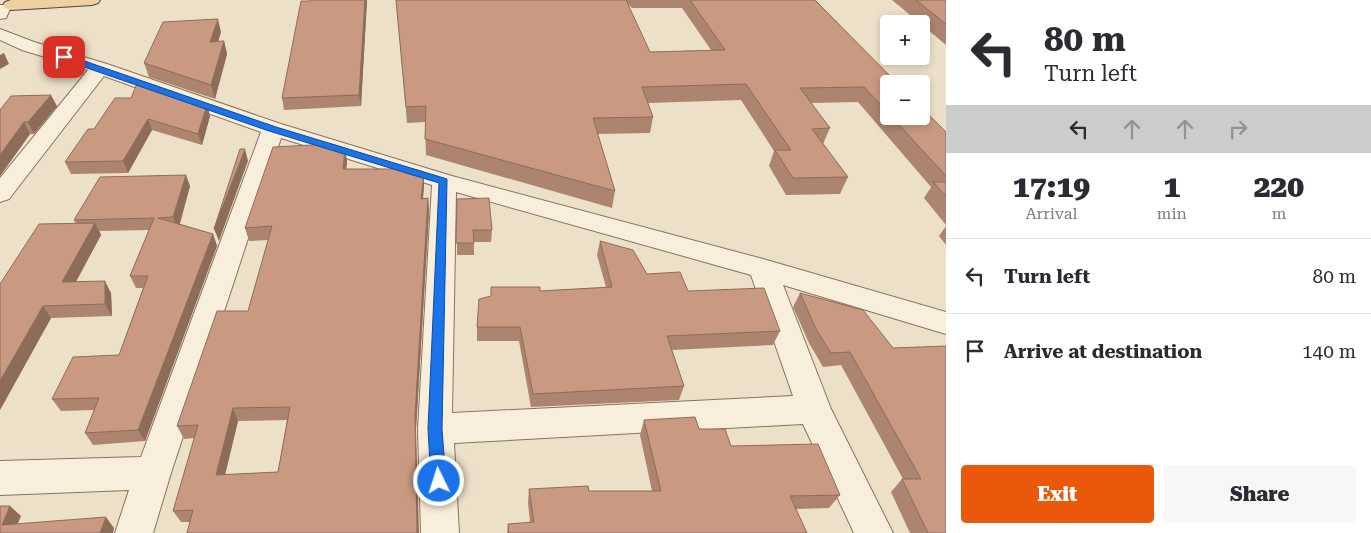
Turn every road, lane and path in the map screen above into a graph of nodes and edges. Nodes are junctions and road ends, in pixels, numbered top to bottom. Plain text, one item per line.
1 (92, 0) edge
2 (6, 8) edge
3 (0, 34) edge
4 (100, 68) junction
5 (272, 129) junction
6 (444, 182) junction
7 (0, 194) edge
8 (763, 268) junction
9 (946, 323) edge
10 (814, 409) junction
11 (435, 429) junction
12 (153, 473) junction
13 (0, 478) edge
14 (134, 533) edge
15 (440, 533) edge
16 (874, 533) edge

1 - 2 main road
3 - 4 street
4 - 5 street
4 - 7 street
5 - 6 street
5 - 12 street
6 - 8 street
6 - 11 street
8 - 9 street
8 - 10 street
10 - 11 street
10 - 16 street
11 - 15 street
12 - 13 street
12 - 14 street

